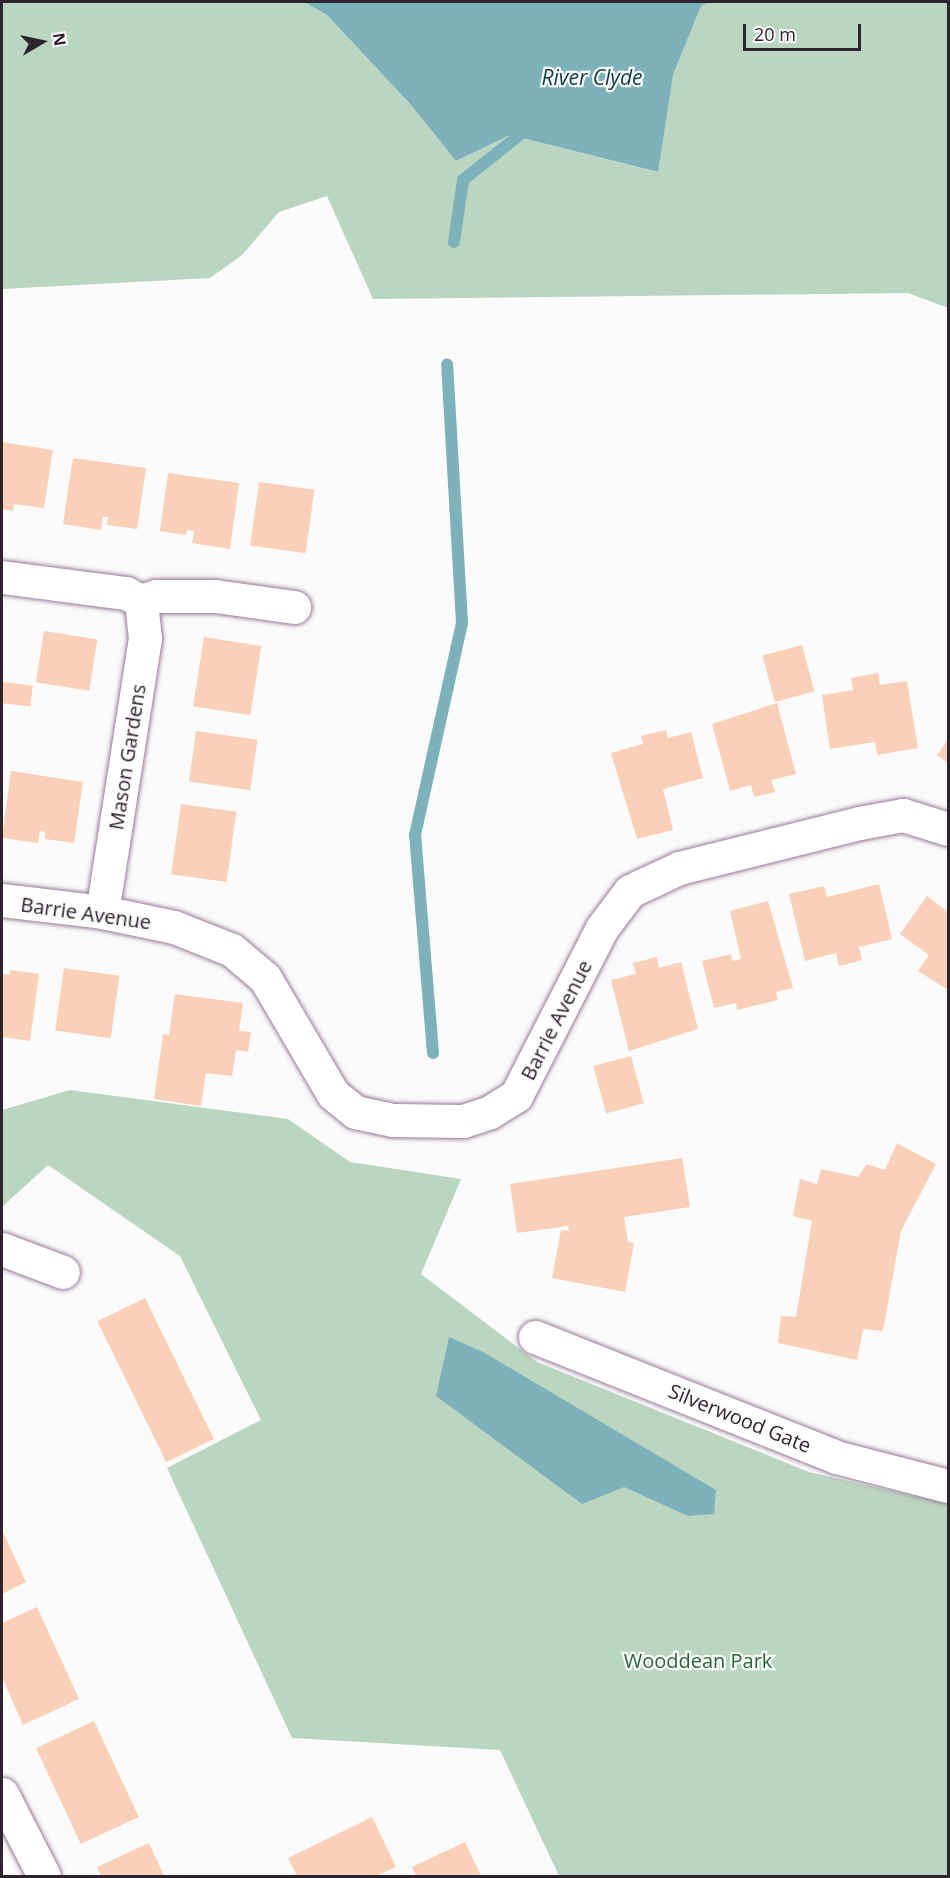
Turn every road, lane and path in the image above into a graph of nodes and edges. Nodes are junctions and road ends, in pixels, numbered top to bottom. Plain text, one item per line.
1 (2, 577) edge
2 (141, 601) junction
3 (294, 608) dead end
4 (948, 829) edge
5 (2, 900) edge
6 (102, 912) junction
7 (2, 1249) edge
8 (63, 1272) dead end
9 (535, 1337) dead end
10 (948, 1486) edge
11 (2, 1794) edge
12 (44, 1876) edge

1 - 2 street
2 - 3 street
2 - 6 street, Mason Gardens
4 - 6 street, Barrie Avenue
5 - 6 street, Barrie Avenue
7 - 8 street
9 - 10 street, Silverwood Gate
11 - 12 street

